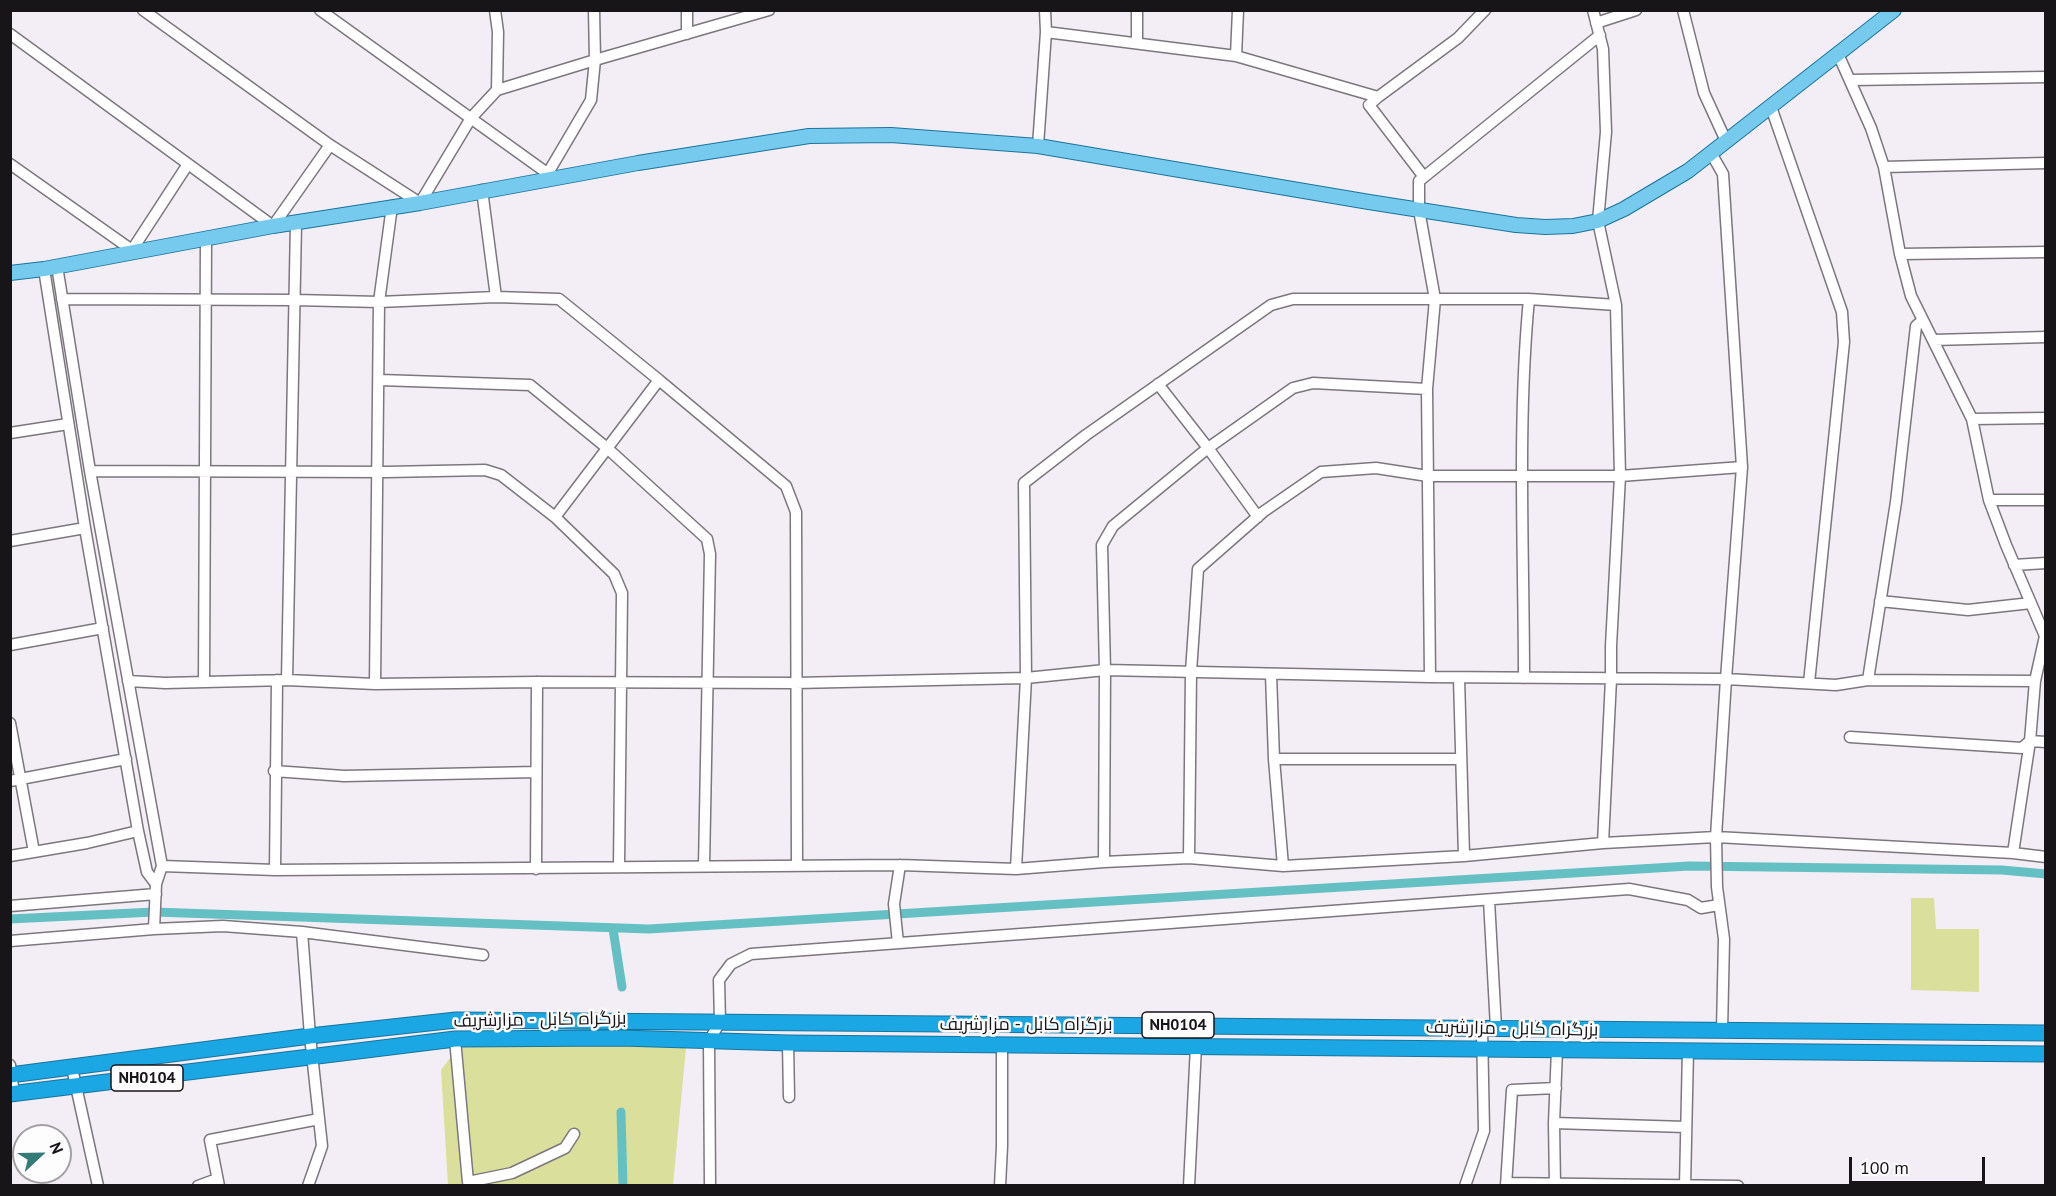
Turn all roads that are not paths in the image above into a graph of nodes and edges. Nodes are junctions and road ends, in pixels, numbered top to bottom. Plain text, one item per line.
1 (143, 10) edge
2 (320, 10) edge
3 (495, 10) edge
4 (594, 10) edge
5 (687, 10) edge
6 (769, 10) edge
7 (1045, 10) edge
8 (1137, 10) edge
9 (1238, 10) edge
10 (1485, 10) edge
11 (1593, 10) edge
12 (1636, 10) edge
13 (1683, 10) edge
14 (1891, 12) edge
15 (1596, 23) junction
16 (1046, 32) junction
17 (10, 34) edge
18 (687, 34) junction
19 (1600, 35) junction
20 (1137, 42) junction
21 (1838, 54) junction
22 (1236, 56) junction
23 (595, 60) junction
24 (2046, 77) edge
25 (1851, 80) junction
26 (497, 90) junction
27 (1378, 97) junction
28 (1771, 106) junction
29 (471, 118) junction
30 (1726, 141) junction
31 (330, 145) junction
32 (1038, 146) junction
33 (1711, 153) junction
34 (2046, 163) edge
35 (10, 164) edge
36 (188, 164) junction
37 (1884, 167) junction
38 (551, 175) junction
39 (1425, 177) junction
40 (482, 190) junction
41 (420, 203) junction
42 (392, 206) junction
43 (1419, 210) junction
44 (1598, 221) junction
45 (296, 223) junction
46 (273, 226) junction
47 (207, 239) junction
48 (133, 251) junction
49 (2046, 252) edge
50 (1900, 254) junction
51 (50, 268) junction
52 (10, 273) edge
53 (496, 297) junction
54 (62, 299) junction
55 (206, 299) junction
56 (1435, 299) junction
57 (1529, 299) junction
58 (295, 300) junction
59 (379, 302) junction
60 (1616, 305) junction
61 (1923, 320) junction
62 (2046, 337) edge
63 (1933, 340) junction
64 (380, 380) junction
65 (659, 380) junction
66 (1158, 384) junction
67 (1427, 389) junction
68 (2046, 418) edge
69 (1972, 419) junction
70 (68, 424) junction
71 (10, 433) edge
72 (608, 448) junction
73 (1208, 448) junction
74 (1742, 467) junction
75 (90, 471) junction
76 (290, 471) junction
77 (207, 472) junction
78 (377, 472) junction
79 (1522, 474) junction
80 (1428, 476) junction
81 (1620, 476) junction
82 (1989, 500) junction
83 (2046, 500) edge
84 (555, 517) junction
85 (1258, 517) junction
86 (85, 528) junction
87 (10, 541) edge
88 (2046, 563) edge
89 (2014, 565) junction
90 (1880, 601) junction
91 (2031, 603) junction
92 (103, 628) junction
93 (10, 645) edge
94 (2042, 669) edge
95 (1106, 670) junction
96 (1191, 672) junction
97 (1271, 674) junction
98 (1431, 677) junction
99 (1026, 678) junction
100 (1459, 678) junction
101 (1524, 678) junction
102 (1611, 679) junction
103 (1726, 679) junction
104 (282, 680) junction
105 (1868, 680) junction
106 (128, 681) junction
107 (2035, 681) junction
108 (204, 682) junction
109 (537, 682) junction
110 (622, 682) junction
111 (707, 682) junction
112 (795, 683) junction
113 (1809, 683) junction
114 (375, 684) junction
115 (10, 723) edge
116 (1850, 737) dead end
117 (2030, 741) junction
118 (2046, 742) edge
119 (126, 759) junction
120 (1274, 759) junction
121 (1461, 759) junction
122 (274, 771) junction
123 (536, 772) junction
124 (16, 780) edge
125 (138, 831) junction
126 (1716, 837) junction
127 (1603, 843) junction
128 (34, 852) junction
129 (2013, 853) junction
130 (10, 856) edge
131 (1464, 856) junction
132 (2046, 857) edge
133 (1189, 858) junction
134 (1104, 862) junction
135 (900, 865) junction
136 (162, 866) junction
137 (704, 866) junction
138 (797, 866) junction
139 (1283, 866) junction
140 (619, 867) junction
141 (536, 869) junction
142 (1016, 869) junction
143 (275, 870) junction
144 (156, 894) junction
145 (1489, 900) junction
146 (1719, 905) junction
147 (10, 906) edge
148 (154, 925) junction
149 (302, 932) junction
150 (10, 941) edge
151 (898, 943) junction
152 (483, 955) dead end
153 (720, 1022) junction
154 (1489, 1028) junction
155 (1722, 1031) junction
156 (2046, 1033) edge
157 (310, 1036) junction
158 (456, 1039) junction
159 (709, 1041) junction
160 (788, 1043) junction
161 (1002, 1044) junction
162 (1196, 1046) junction
163 (1482, 1048) junction
164 (1557, 1050) junction
165 (1688, 1050) junction
166 (2046, 1054) edge
167 (312, 1057) junction
168 (72, 1068) junction
169 (11, 1072) edge
170 (75, 1087) junction
171 (1556, 1088) junction
172 (12, 1094) edge
173 (789, 1097) dead end
174 (319, 1119) junction
175 (1554, 1123) junction
176 (1686, 1127) junction
177 (574, 1134) dead end
178 (218, 1182) edge
179 (1506, 1184) edge
180 (98, 1185) edge
181 (198, 1185) edge
182 (308, 1185) edge
183 (710, 1185) edge
184 (1000, 1185) edge
185 (1189, 1185) edge
186 (1465, 1185) edge
187 (1554, 1185) edge
188 (1685, 1185) edge
189 (1738, 1185) edge

1 - 31 street
2 - 29 street
3 - 26 street
4 - 23 street
5 - 18 street
6 - 18 street
7 - 16 street
8 - 20 street
9 - 22 street
10 - 27 street
11 - 15 street
12 - 15 street
13 - 30 street
14 - 21 main road
15 - 19 street
16 - 20 street
16 - 32 street
17 - 36 street
18 - 23 street
19 - 39 street
19 - 44 street
20 - 22 street
21 - 25 street
21 - 28 main road
22 - 27 street
23 - 26 street
23 - 38 street
24 - 25 street
25 - 37 street
26 - 29 street
27 - 39 street
28 - 30 main road
28 - 113 street
29 - 38 street
29 - 41 street
30 - 33 main road
31 - 41 street
31 - 46 street
32 - 38 main road
32 - 43 main road
33 - 44 main road
33 - 74 street
34 - 37 street
35 - 48 street
36 - 46 street
36 - 48 street
37 - 50 street
38 - 40 main road
39 - 43 street
40 - 41 main road
40 - 53 street
41 - 42 main road
42 - 45 main road
42 - 59 street
43 - 44 main road
43 - 56 street
44 - 60 street
45 - 46 main road
45 - 58 street
46 - 47 main road
47 - 48 main road
47 - 55 street
48 - 51 main road
49 - 50 street
50 - 61 street
51 - 52 main road
51 - 54 street
51 - 70 street
53 - 59 street
53 - 65 street
54 - 55 street
54 - 75 street
55 - 58 street
55 - 77 street
56 - 57 street
56 - 66 street
56 - 67 street
57 - 60 street
57 - 79 street
58 - 59 street
58 - 76 street
59 - 64 street
60 - 81 street
61 - 63 street
61 - 90 street
62 - 63 street
63 - 69 street
64 - 72 street
64 - 78 street
65 - 72 street
65 - 112 street
66 - 73 street
66 - 99 street
67 - 73 street
67 - 80 street
68 - 69 street
69 - 82 street
70 - 71 street
70 - 86 street
72 - 84 street
72 - 111 street
73 - 85 street
73 - 95 street
74 - 81 street
74 - 103 street
75 - 77 street
75 - 106 street
76 - 77 street
76 - 78 street
76 - 104 street
77 - 108 street
78 - 84 street
78 - 114 street
79 - 80 street
79 - 81 street
79 - 101 street
80 - 85 street
80 - 98 street
81 - 102 street
82 - 83 street
82 - 89 street
84 - 110 street
85 - 96 street
86 - 87 street
86 - 92 street
88 - 89 street
89 - 91 street
90 - 91 street
90 - 105 street
91 - 94 street
92 - 93 street
92 - 119 street
94 - 107 street
95 - 96 street
95 - 99 street
95 - 134 street
96 - 97 street
96 - 133 street
97 - 98 street
97 - 120 street
98 - 100 street
99 - 112 street
99 - 142 street
100 - 101 street
100 - 121 street
101 - 102 street
102 - 103 street
102 - 127 street
103 - 113 street
103 - 126 street
104 - 108 street
104 - 114 street
104 - 122 street
105 - 107 street
105 - 113 street
106 - 108 street
106 - 136 street
107 - 117 street
109 - 110 street
109 - 114 street
109 - 123 street
110 - 111 street
110 - 140 street
111 - 112 street
111 - 137 street
112 - 138 street
115 - 124 street
116 - 117 street
117 - 118 street
117 - 129 street
119 - 124 street
119 - 125 street
120 - 121 street
120 - 139 street
121 - 131 street
122 - 123 street
122 - 143 street
123 - 141 street
124 - 128 street
125 - 128 street
125 - 144 street
126 - 127 street
126 - 129 street
126 - 146 street
127 - 131 street
128 - 130 street
129 - 132 street
131 - 139 street
133 - 134 street
133 - 139 street
134 - 142 street
135 - 138 street
135 - 142 street
135 - 151 street
136 - 143 street
136 - 144 street
137 - 138 street
137 - 140 street
140 - 141 street
141 - 143 street
144 - 147 street
144 - 148 street
145 - 146 street
145 - 151 street
145 - 154 street
146 - 155 street
148 - 149 street
148 - 150 street
149 - 152 street
149 - 157 street
151 - 153 street
153 - 154 highway, بزرگراه کابل - مزارشریف / NH0104
153 - 157 highway, بزرگراه کابل - مزارشریف / NH0104
153 - 159 street
154 - 155 highway, بزرگراه کابل - مزارشریف / NH0104
154 - 163 street
155 - 156 highway, بزرگراه کابل - مزارشریف / NH0104
157 - 167 street
157 - 168 highway, بزرگراه کابل - مزارشریف / NH0104
158 - 159 highway, بزرگراه کابل - مزارشریف / NH0104
158 - 167 highway, بزرگراه کابل - مزارشریف / NH0104
158 - 177 street
159 - 160 highway, بزرگراه کابل - مزارشریف / NH0104
159 - 183 street
160 - 161 highway, بزرگراه کابل - مزارشریف / NH0104
160 - 173 street
161 - 162 highway, بزرگراه کابل - مزارشریف / NH0104
161 - 184 street
162 - 163 highway, بزرگراه کابل - مزارشریف / NH0104
162 - 185 street
163 - 164 highway, بزرگراه کابل - مزارشریف / NH0104
163 - 186 street
164 - 165 highway, بزرگراه کابل - مزارشریف / NH0104
164 - 171 street
165 - 166 highway, بزرگراه کابل - مزارشریف / NH0104
165 - 176 street
167 - 170 highway, بزرگراه کابل - مزارشریف / NH0104
167 - 174 street
168 - 169 highway, بزرگراه کابل - مزارشریف / NH0104
168 - 170 street
169 - 172 street
170 - 172 highway, بزرگراه کابل - مزارشریف / NH0104
170 - 180 street
171 - 175 street
171 - 179 street
174 - 178 street
174 - 182 street
175 - 176 street
175 - 187 street
176 - 188 street
178 - 181 street
179 - 187 street
187 - 188 street
188 - 189 street

